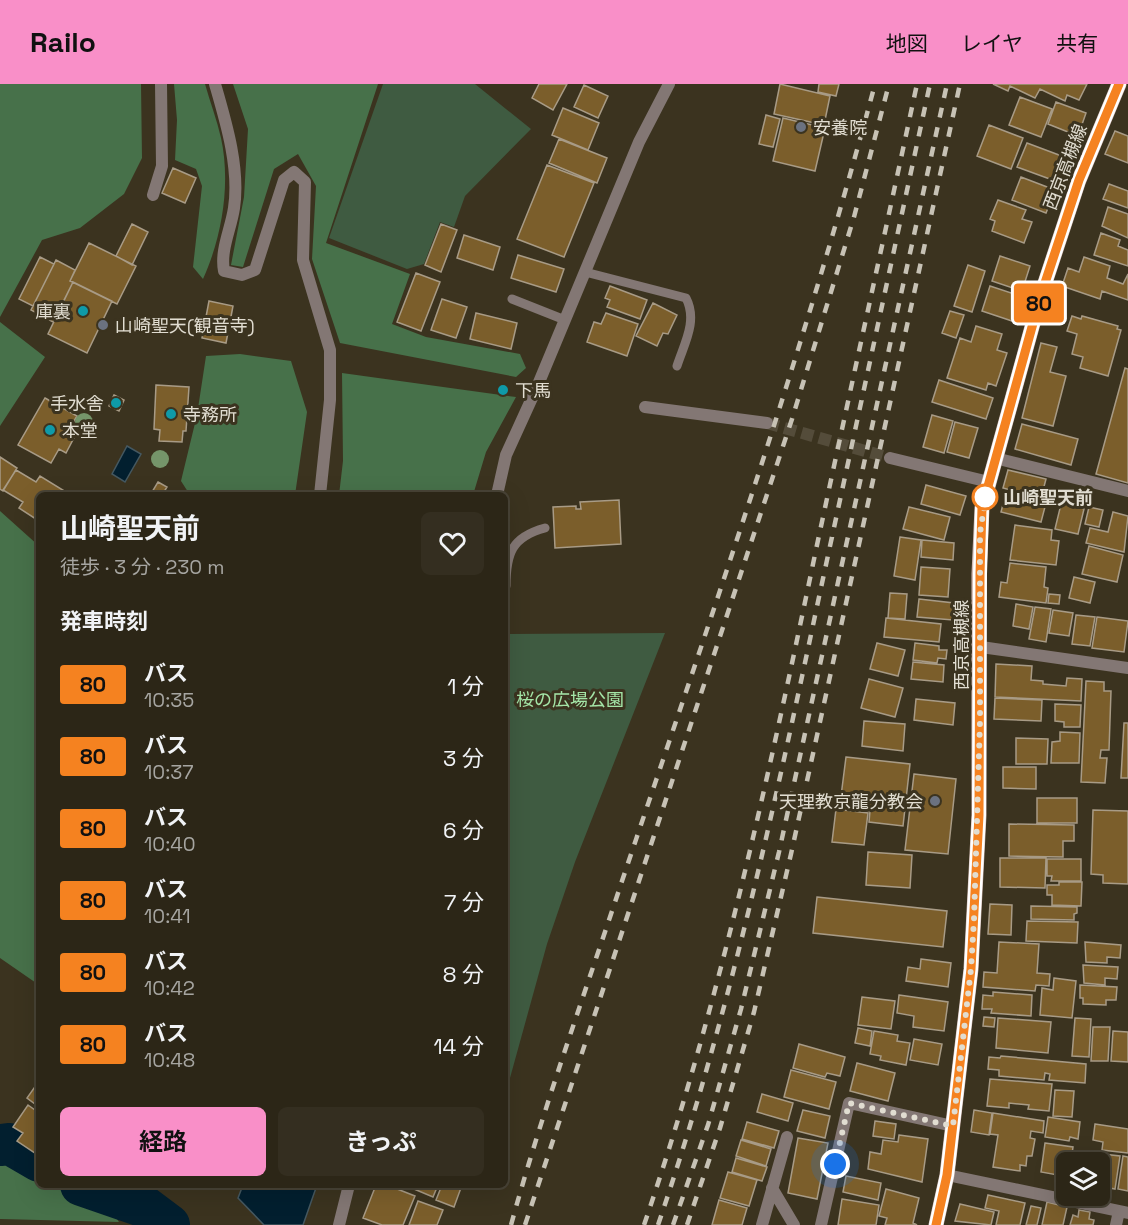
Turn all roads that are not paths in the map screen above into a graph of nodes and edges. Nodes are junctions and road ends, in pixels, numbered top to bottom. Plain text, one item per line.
1 (161, 84) edge
2 (215, 84) edge
3 (669, 84) edge
4 (1119, 84) edge
5 (153, 195) dead end
6 (585, 272) junction
7 (512, 299) dead end
8 (565, 320) junction
9 (677, 366) dead end
10 (645, 407) dead end
11 (767, 423) tunnel mouth
12 (890, 458) tunnel mouth
13 (995, 458) junction
14 (989, 482) junction
15 (1128, 491) edge
16 (320, 492) edge
17 (498, 492) edge
18 (545, 528) dead end
19 (508, 549) edge
20 (981, 647) junction
21 (1128, 668) edge
22 (953, 1126) junction
23 (787, 1137) dead end
24 (947, 1175) junction
25 (348, 1188) edge
26 (772, 1188) junction
27 (1124, 1212) edge
28 (339, 1225) edge
29 (762, 1225) edge
30 (794, 1225) edge
31 (821, 1225) edge
32 (936, 1225) edge
33 (1116, 1225) edge

1 - 5 street
2 - 16 street
3 - 6 street
4 - 13 main road, 西京高槻線
6 - 8 street
6 - 9 lane
7 - 8 lane
8 - 17 street
10 - 11 street
12 - 14 street
13 - 14 main road, 西京高槻線
13 - 15 street
14 - 20 main road, 西京高槻線
18 - 19 lane
20 - 21 street
20 - 22 main road, 西京高槻線
22 - 24 main road, 西京高槻線
22 - 31 street
23 - 26 street
24 - 27 street
24 - 32 main road, 西京高槻線
25 - 28 street
26 - 29 street
26 - 30 street
27 - 33 street

